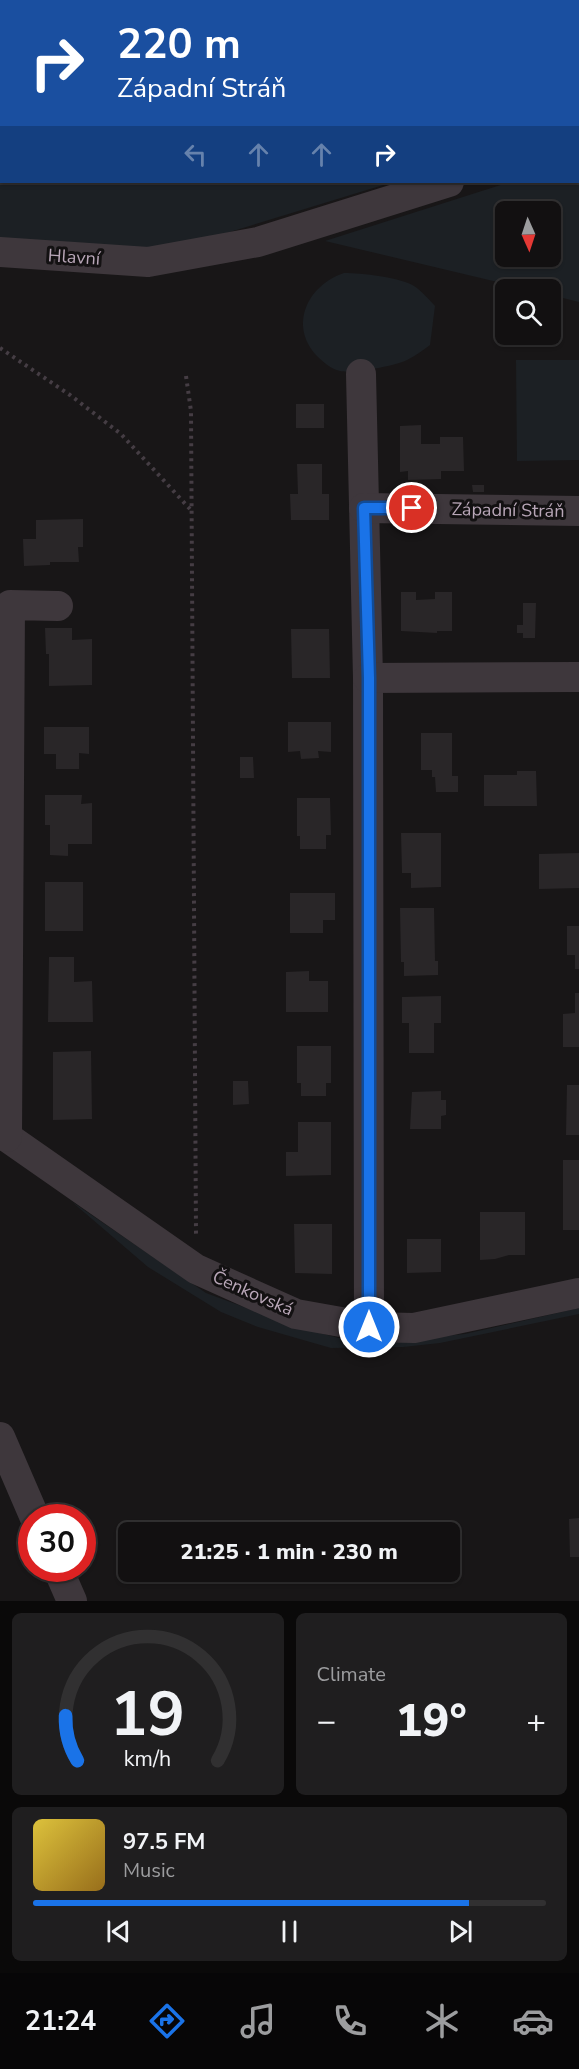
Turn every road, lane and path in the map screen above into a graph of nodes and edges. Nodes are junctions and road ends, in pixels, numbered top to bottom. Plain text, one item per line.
1 (446, 183) edge
2 (0, 252) edge
3 (0, 348) edge
4 (361, 374) dead end
5 (186, 376) dead end
6 (364, 508) junction
7 (190, 509) junction
8 (579, 512) edge
9 (5, 605) edge
10 (58, 606) dead end
11 (579, 677) edge
12 (369, 678) junction
13 (3, 1136) edge
14 (196, 1269) junction
15 (579, 1293) edge
16 (369, 1327) junction
17 (4, 1455) edge
18 (29, 1504) edge
19 (64, 1582) edge
20 (72, 1601) edge

1 - 2 street, Hlavní
3 - 7 path
4 - 6 street
5 - 7 path
6 - 8 street, Západní Stráň
6 - 12 street
7 - 14 path
9 - 10 street
9 - 13 street
11 - 12 street
12 - 16 street
13 - 14 street, Čenkovská
14 - 16 street, Čenkovská
15 - 16 street, Čenkovská
17 - 18 street
19 - 20 street

